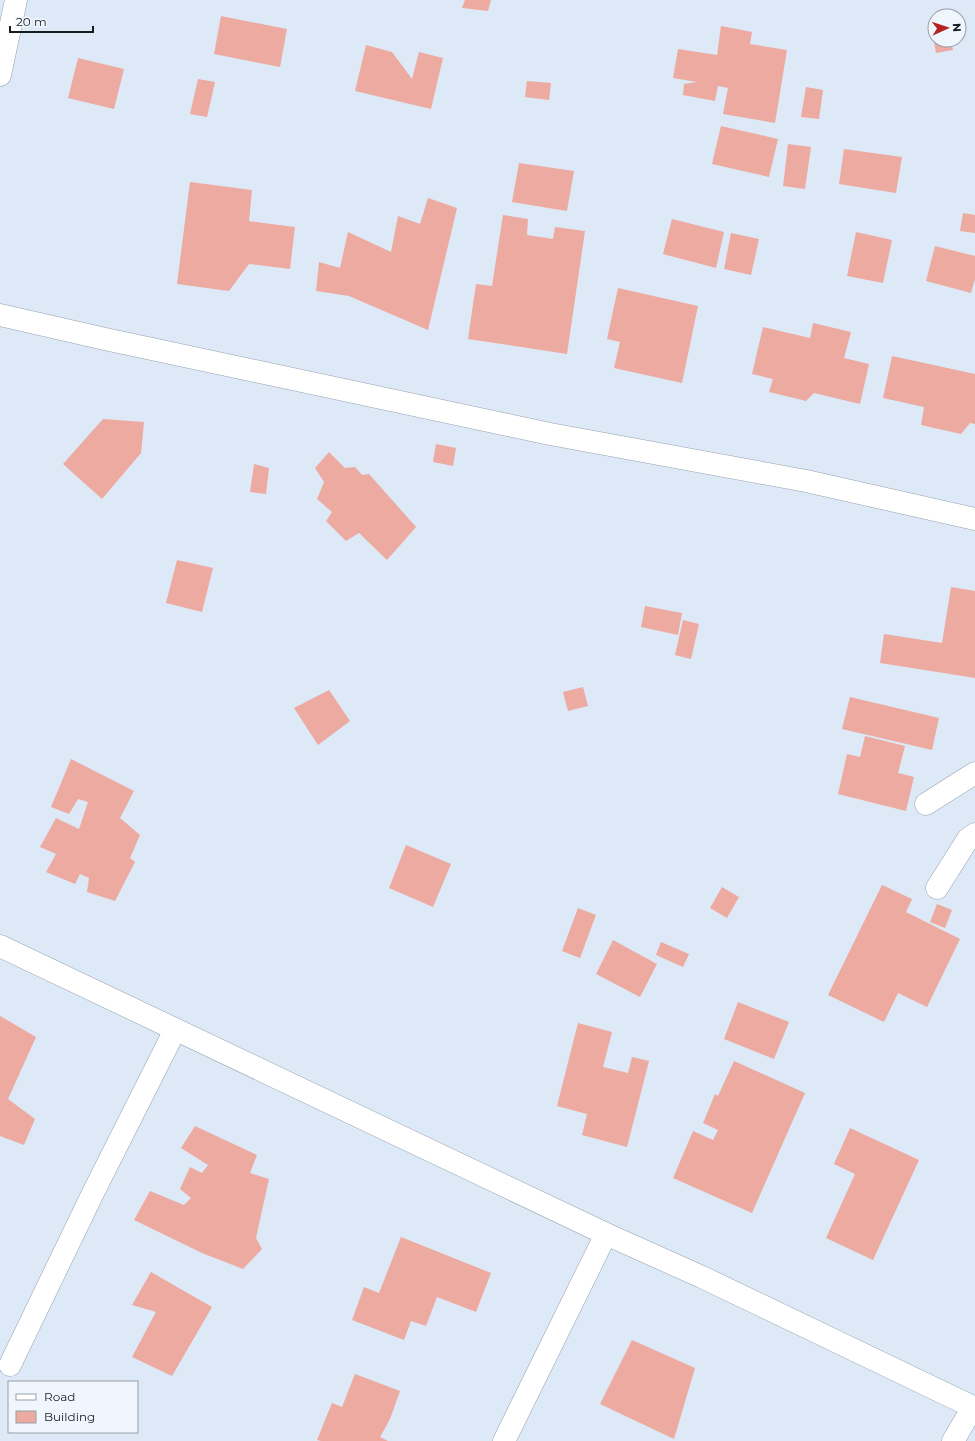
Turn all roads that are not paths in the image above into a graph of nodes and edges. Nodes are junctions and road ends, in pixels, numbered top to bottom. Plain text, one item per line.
1 (16, 0) edge
2 (0, 75) edge
3 (0, 315) edge
4 (975, 519) edge
5 (975, 773) edge
6 (926, 804) dead end
7 (975, 834) edge
8 (937, 888) dead end
9 (0, 946) edge
10 (175, 1030) junction
11 (606, 1234) junction
12 (10, 1365) dead end
13 (974, 1408) edge
14 (504, 1441) edge
15 (954, 1441) edge

1 - 2 street
3 - 4 street
5 - 6 street
7 - 8 street
9 - 10 street
10 - 11 street
10 - 12 street
11 - 13 street
11 - 14 street
13 - 15 street

